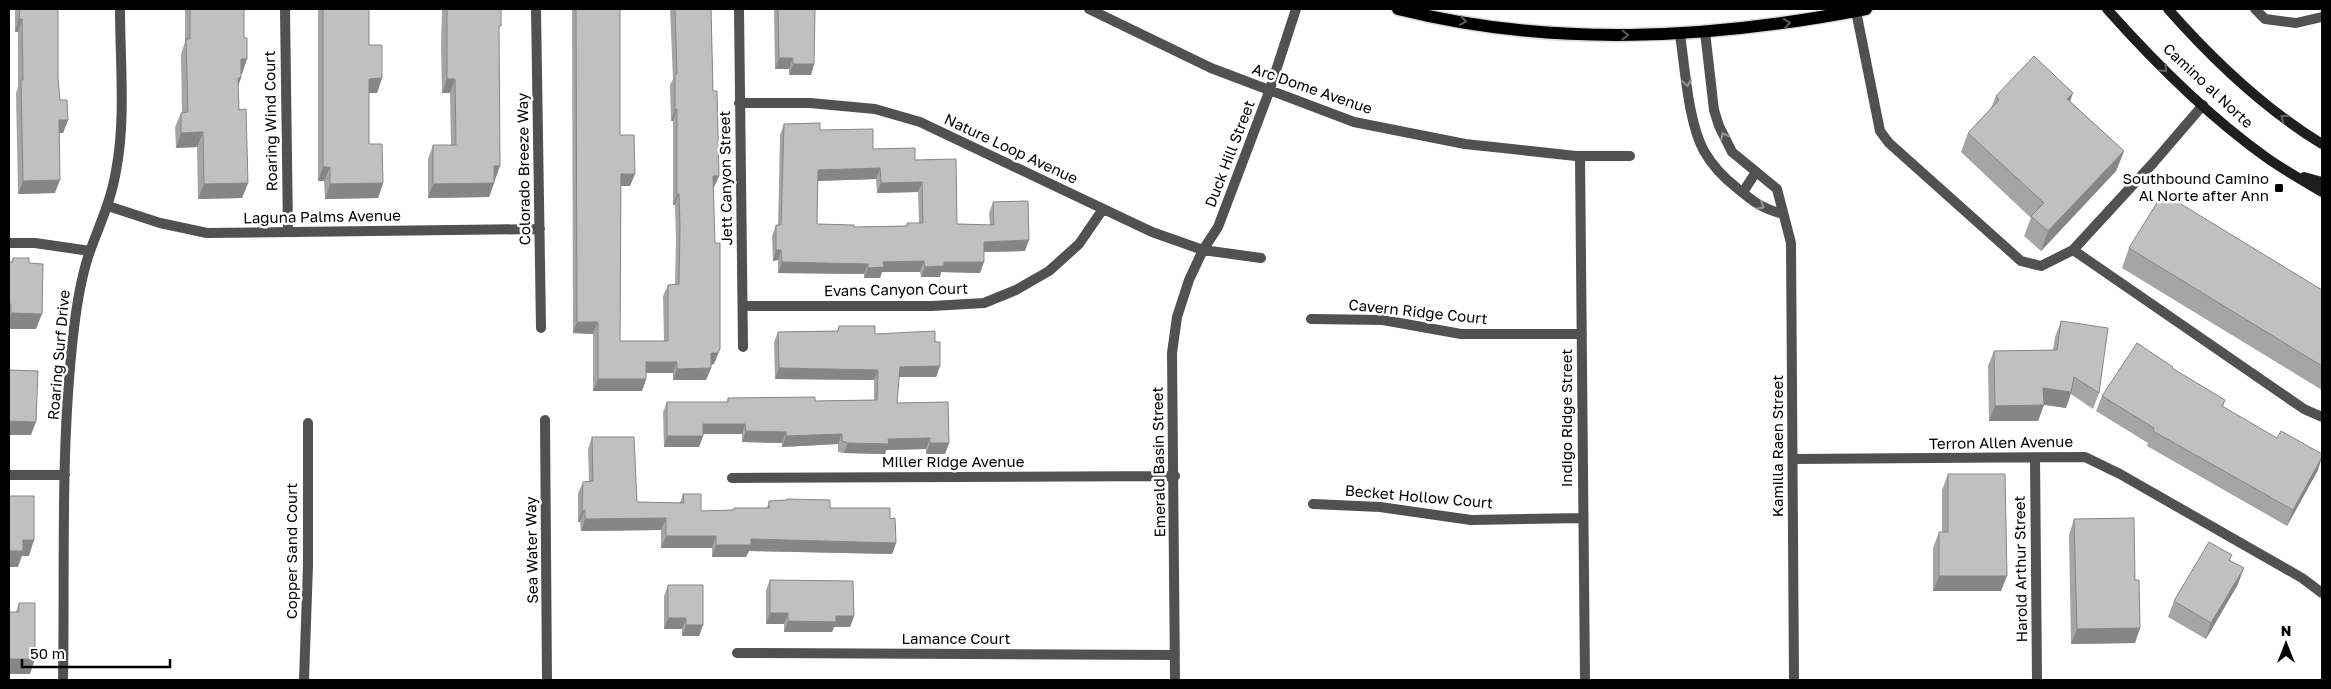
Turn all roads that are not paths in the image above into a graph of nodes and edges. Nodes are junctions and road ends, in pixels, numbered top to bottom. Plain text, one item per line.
1 (120, 9) edge
2 (285, 9) edge
3 (536, 9) edge
4 (739, 9) edge
5 (1089, 9) edge
6 (1296, 9) edge
7 (1398, 9) edge
8 (2107, 9) edge
9 (2168, 9) edge
10 (2255, 9) edge
11 (1861, 10) edge
12 (2322, 17) edge
13 (1706, 32) junction
14 (1680, 35) junction
15 (1269, 92) junction
16 (740, 102) junction
17 (2202, 106) junction
18 (2322, 144) edge
19 (1580, 156) junction
20 (1630, 156) dead end
21 (1756, 172) junction
22 (2295, 175) junction
23 (2322, 182) edge
24 (1742, 192) junction
25 (2322, 192) edge
26 (108, 206) junction
27 (1103, 209) junction
28 (1783, 214) junction
29 (540, 229) junction
30 (288, 232) junction
31 (9, 243) edge
32 (1203, 250) junction
33 (2073, 250) junction
34 (90, 252) junction
35 (1261, 258) dead end
36 (743, 306) junction
37 (1311, 319) dead end
38 (540, 328) dead end
39 (1582, 334) junction
40 (743, 348) dead end
41 (2322, 417) edge
42 (545, 420) dead end
43 (308, 423) dead end
44 (2035, 458) junction
45 (1794, 459) junction
46 (9, 474) edge
47 (66, 475) junction
48 (1175, 476) junction
49 (732, 478) dead end
50 (1313, 504) dead end
51 (1583, 518) junction
52 (2322, 592) edge
53 (737, 653) dead end
54 (1175, 655) junction
55 (63, 680) edge
56 (304, 680) edge
57 (547, 680) edge
58 (1175, 680) edge
59 (1585, 680) edge
60 (1794, 680) edge
61 (2037, 680) edge

1 - 26 street, Roaring Surf Drive
2 - 30 street, Roaring Wind Court
3 - 29 street, Colorado Breeze Way
4 - 16 street, Jett Canyon Street
5 - 15 street, Arc Dome Avenue
6 - 15 street, Duck Hill Street
7 -> 14 main road
8 -> 17 main road, Camino al Norte
18 -> 9 main road, Camino al Norte
10 - 12 street
13 -> 11 main road
11 - 33 street
13 - 14 main road
21 -> 13 street, Kamilla Raen Street
14 -> 24 street
15 - 19 street, Arc Dome Avenue
15 - 32 street, Duck Hill Street
16 - 27 street, Nature Loop Avenue
16 - 36 street, Jett Canyon Street
17 - 22 main road, Camino al Norte
17 - 33 street
19 - 20 street, Arc Dome Avenue
19 - 39 street, Indigo Ridge Street
21 - 24 street
21 - 28 street, Kamilla Raen Street
22 - 23 main road
22 - 25 main road, Camino al Norte
24 -> 28 street
26 - 30 street, Laguna Palms Avenue
26 - 34 street, Roaring Surf Drive
27 - 32 street, Nature Loop Avenue
27 - 36 street, Evans Canyon Court
28 - 45 street, Kamilla Raen Street
29 - 30 street, Laguna Palms Avenue
29 - 38 street, Colorado Breeze Way
31 - 34 street
32 - 35 street, Nature Loop Avenue
32 - 48 street, Emerald Basin Street
33 - 41 street
34 - 47 street, Roaring Surf Drive
36 - 40 street, Jett Canyon Street
37 - 39 street, Cavern Ridge Court
39 - 51 street, Indigo Ridge Street
42 - 57 street, Sea Water Way
43 - 56 street, Copper Sand Court
44 - 45 street, Terron Allen Avenue
44 - 52 street, Terron Allen Avenue
44 - 61 street, Harold Arthur Street
45 - 60 street, Kamilla Raen Street
46 - 47 street
47 - 55 street, Roaring Surf Drive
48 - 49 street, Miller Ridge Avenue
48 - 54 street, Emerald Basin Street
50 - 51 street, Becket Hollow Court
51 - 59 street, Indigo Ridge Street
53 - 54 street, Lamance Court
54 - 58 street, Emerald Basin Street

